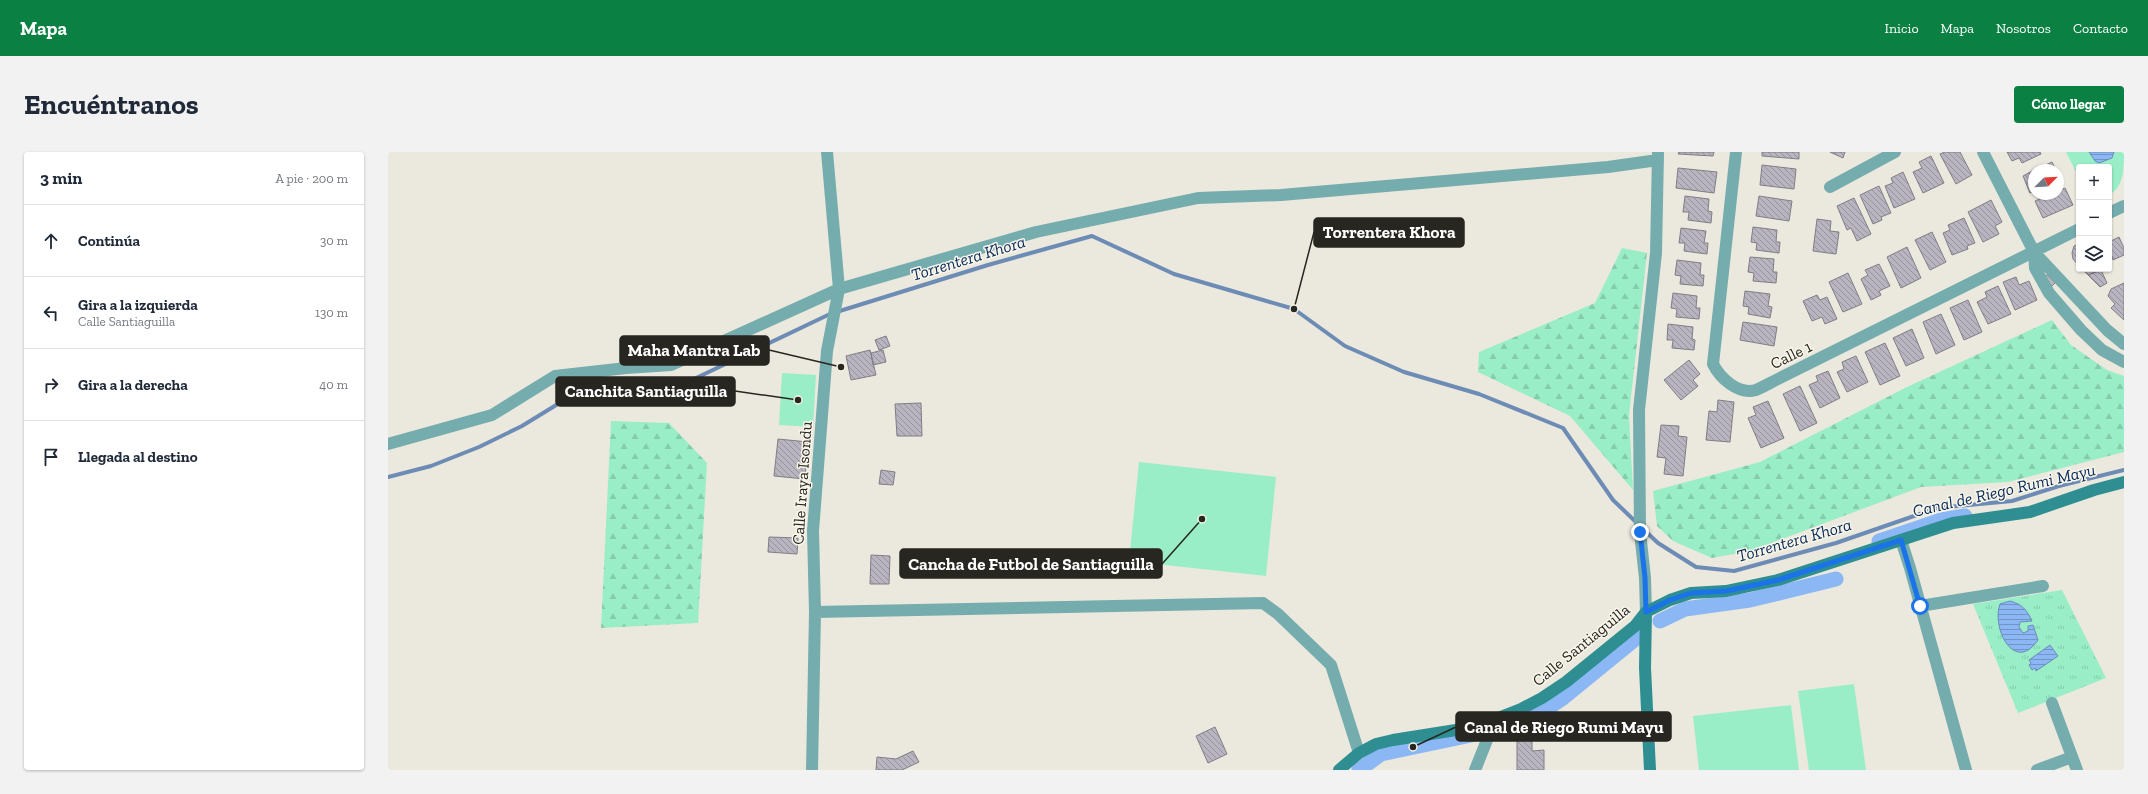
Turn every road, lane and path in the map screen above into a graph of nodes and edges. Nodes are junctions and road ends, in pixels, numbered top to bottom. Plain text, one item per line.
1 (827, 152) edge
2 (1736, 152) edge
3 (1895, 152) edge
4 (1983, 152) edge
5 (1658, 156) edge
6 (1830, 187) dead end
7 (2124, 206) edge
8 (2112, 212) edge
9 (2076, 231) edge
10 (2034, 252) junction
11 (840, 289) junction
12 (2073, 296) junction
13 (2061, 306) junction
14 (2124, 344) edge
15 (2124, 362) edge
16 (388, 444) edge
17 (2124, 482) edge
18 (1901, 540) junction
19 (2043, 586) dead end
20 (1920, 606) junction
21 (815, 612) junction
22 (1646, 612) junction
23 (2052, 703) dead end
24 (1495, 720) junction
25 (1359, 753) junction
26 (2072, 757) junction
27 (812, 770) edge
28 (1339, 770) edge
29 (1475, 770) edge
30 (1650, 770) edge
31 (1966, 770) edge
32 (2037, 770) edge
33 (2077, 770) edge

1 - 11 street, Calle Iraya Isondu
2 - 10 street, Calle 1
3 - 6 street
4 - 10 street
5 - 11 street
5 - 22 street
7 - 8 street
9 - 10 street, Calle 1
10 - 12 street
10 - 13 street
11 - 16 street
11 - 21 street, Calle Iraya Isondu
12 - 13 street
12 - 14 street
13 - 15 street
17 - 18 street, Calle Santiaguilla
18 - 20 street
18 - 22 street, Calle Santiaguilla
19 - 20 street
20 - 31 street
21 - 25 street
21 - 27 street, Calle Iraya Isondu
22 - 24 street, Calle Santiaguilla
22 - 30 street
23 - 26 street
24 - 25 street, Calle Santiaguilla
24 - 29 street
25 - 28 street, Calle Santiaguilla
26 - 32 street
26 - 33 street

